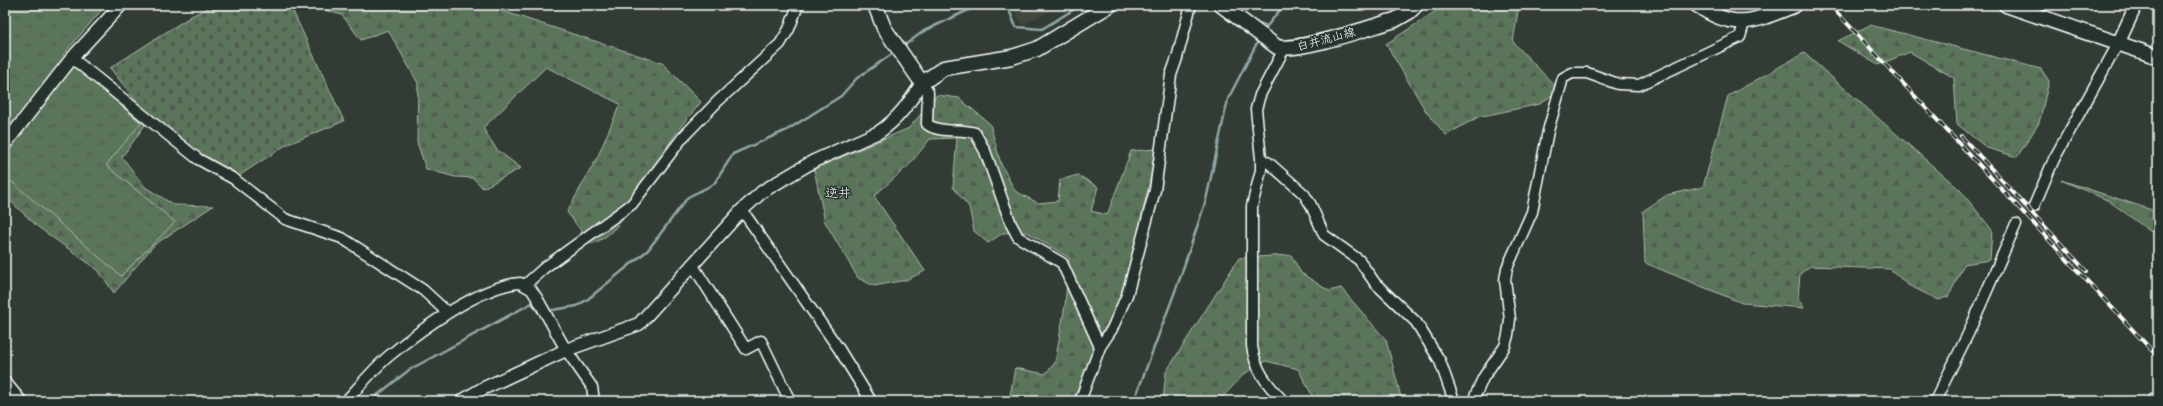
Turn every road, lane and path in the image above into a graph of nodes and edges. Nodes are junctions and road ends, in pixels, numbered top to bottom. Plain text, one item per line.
1 (121, 5) edge
2 (798, 5) edge
3 (875, 5) edge
4 (1110, 5) edge
5 (1191, 5) edge
6 (1221, 5) edge
7 (1416, 5) edge
8 (1697, 5) edge
9 (1795, 5) edge
10 (2006, 5) edge
11 (2136, 5) edge
12 (1744, 23) junction
13 (2118, 44) junction
14 (1284, 49) junction
15 (2158, 57) edge
16 (72, 58) junction
17 (922, 83) junction
18 (5, 144) edge
19 (1261, 159) junction
20 (2034, 206) dead end
21 (742, 210) junction
22 (2016, 224) dead end
23 (692, 264) junction
24 (525, 285) junction
25 (448, 313) junction
26 (1100, 346) junction
27 (566, 350) junction
28 (5, 383) edge
29 (20, 401) edge
30 (346, 401) edge
31 (462, 401) edge
32 (594, 401) edge
33 (790, 401) edge
34 (871, 401) edge
35 (1080, 401) edge
36 (1283, 401) edge
37 (1454, 401) edge
38 (1473, 401) edge
39 (1936, 401) edge
40 (2152, 401) edge
41 (2156, 401) edge

1 - 16 street
2 - 24 street
3 - 17 main road
4 - 17 main road
5 - 26 street
6 - 14 main road, 白井流山線
7 - 14 main road, 白井流山線
8 - 12 main road
9 - 12 main road
10 - 13 main road
11 - 13 street
12 - 38 street
13 - 15 main road
13 - 20 street
14 - 19 street
16 - 18 street
16 - 25 street
17 - 21 street
17 - 26 street
19 - 36 street
19 - 37 street
21 - 23 street
21 - 34 street
22 - 39 street
23 - 27 street
23 - 33 street
24 - 25 street
24 - 27 street
25 - 30 street
26 - 35 street
27 - 31 street
27 - 32 street
28 - 29 street
40 - 41 street

